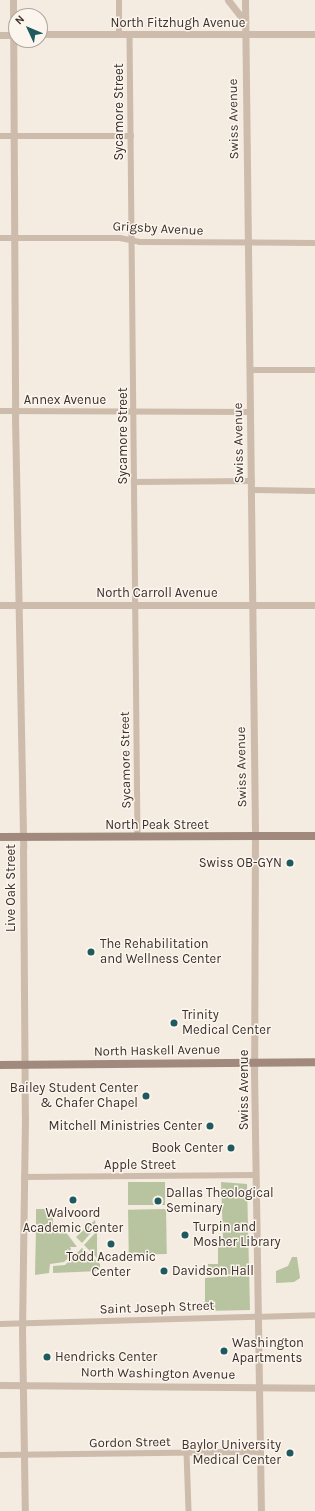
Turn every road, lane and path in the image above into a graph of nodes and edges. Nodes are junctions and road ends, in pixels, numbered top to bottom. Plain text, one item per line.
1 (119, 0) edge
2 (228, 0) edge
3 (245, 0) edge
4 (245, 22) junction
5 (48, 34) edge
6 (119, 34) junction
7 (130, 34) junction
8 (315, 34) edge
9 (246, 35) junction
10 (15, 48) edge
11 (0, 136) edge
12 (14, 136) junction
13 (131, 136) junction
14 (0, 238) edge
15 (14, 238) junction
16 (131, 240) junction
17 (248, 243) junction
18 (315, 243) edge
19 (251, 370) junction
20 (315, 370) edge
21 (135, 411) junction
22 (0, 412) edge
23 (15, 412) junction
24 (251, 412) junction
25 (252, 481) junction
26 (134, 482) junction
27 (252, 490) junction
28 (315, 491) edge
29 (253, 604) junction
30 (0, 605) edge
31 (19, 605) junction
32 (136, 605) junction
33 (315, 605) edge
34 (255, 836) junction
35 (315, 836) edge
36 (0, 837) edge
37 (23, 837) junction
38 (138, 837) junction
39 (255, 1062) junction
40 (315, 1062) edge
41 (0, 1065) edge
42 (24, 1065) junction
43 (256, 1175) junction
44 (24, 1177) junction
45 (259, 1315) junction
46 (315, 1315) edge
47 (0, 1324) edge
48 (22, 1324) junction
49 (23, 1384) junction
50 (0, 1385) edge
51 (260, 1387) junction
52 (315, 1388) edge
53 (261, 1452) junction
54 (187, 1453) junction
55 (0, 1455) edge
56 (24, 1455) junction
57 (25, 1511) edge
58 (189, 1511) edge
59 (261, 1511) edge

1 - 6 street
2 - 4 street
3 - 4 street, Swiss Avenue
4 - 9 street, Swiss Avenue
5 - 6 street, North Fitzhugh Avenue
6 - 7 street, North Fitzhugh Avenue
7 - 9 street, North Fitzhugh Avenue
7 - 13 street, Sycamore Street
8 - 9 street, North Fitzhugh Avenue
9 - 17 street, Swiss Avenue
10 - 12 street, Live Oak Street
11 - 12 street
12 - 13 street
12 - 15 street, Live Oak Street
13 - 16 street, Sycamore Street
14 - 15 street, Grigsby Avenue
15 - 16 street, Grigsby Avenue
15 - 23 street, Live Oak Street
16 - 17 street, Grigsby Avenue
16 - 21 street, Sycamore Street
17 - 18 street, Grigsby Avenue
17 - 19 street, Swiss Avenue
19 - 20 street
19 - 24 street, Swiss Avenue
21 - 23 street, Annex Avenue
21 - 24 street, Annex Avenue
21 - 26 street, Sycamore Street
22 - 23 street, Annex Avenue
23 - 31 street, Live Oak Street
24 - 25 street, Swiss Avenue
25 - 26 street
25 - 27 street, Swiss Avenue
26 - 32 street, Sycamore Street
27 - 28 street
27 - 29 street, Swiss Avenue
29 - 32 street, North Carroll Avenue
29 - 33 street, North Carroll Avenue
29 - 34 street, Swiss Avenue
30 - 31 street, North Carroll Avenue
31 - 32 street, North Carroll Avenue
31 - 37 street, Live Oak Street
32 - 38 street, Sycamore Street
34 - 35 main road, North Peak Street
34 - 38 main road, North Peak Street
34 - 39 street, Swiss Avenue
36 - 37 main road, North Peak Street
37 - 38 main road, North Peak Street
37 - 42 street, Live Oak Street
39 - 40 main road, North Haskell Avenue
39 - 42 main road, North Haskell Avenue
39 - 43 street, Swiss Avenue
41 - 42 main road, North Haskell Avenue
42 - 44 street, Live Oak Street
43 - 44 street, Apple Street
43 - 45 street, Swiss Avenue
44 - 48 street, Live Oak Street
45 - 46 street, Saint Joseph Street
45 - 48 street, Saint Joseph Street
45 - 51 street, Swiss Avenue
47 - 48 street, Saint Joseph Street
48 - 49 street, Live Oak Street
49 - 50 street, North Washington Avenue
49 - 51 street, North Washington Avenue
49 - 56 street, Live Oak Street
51 - 52 street, North Washington Avenue
51 - 53 street, Swiss Avenue
53 - 54 street, Gordon Street
53 - 59 street, Swiss Avenue
54 - 56 street, Gordon Street
54 - 58 street
55 - 56 street, Gordon Street
56 - 57 street, Live Oak Street

